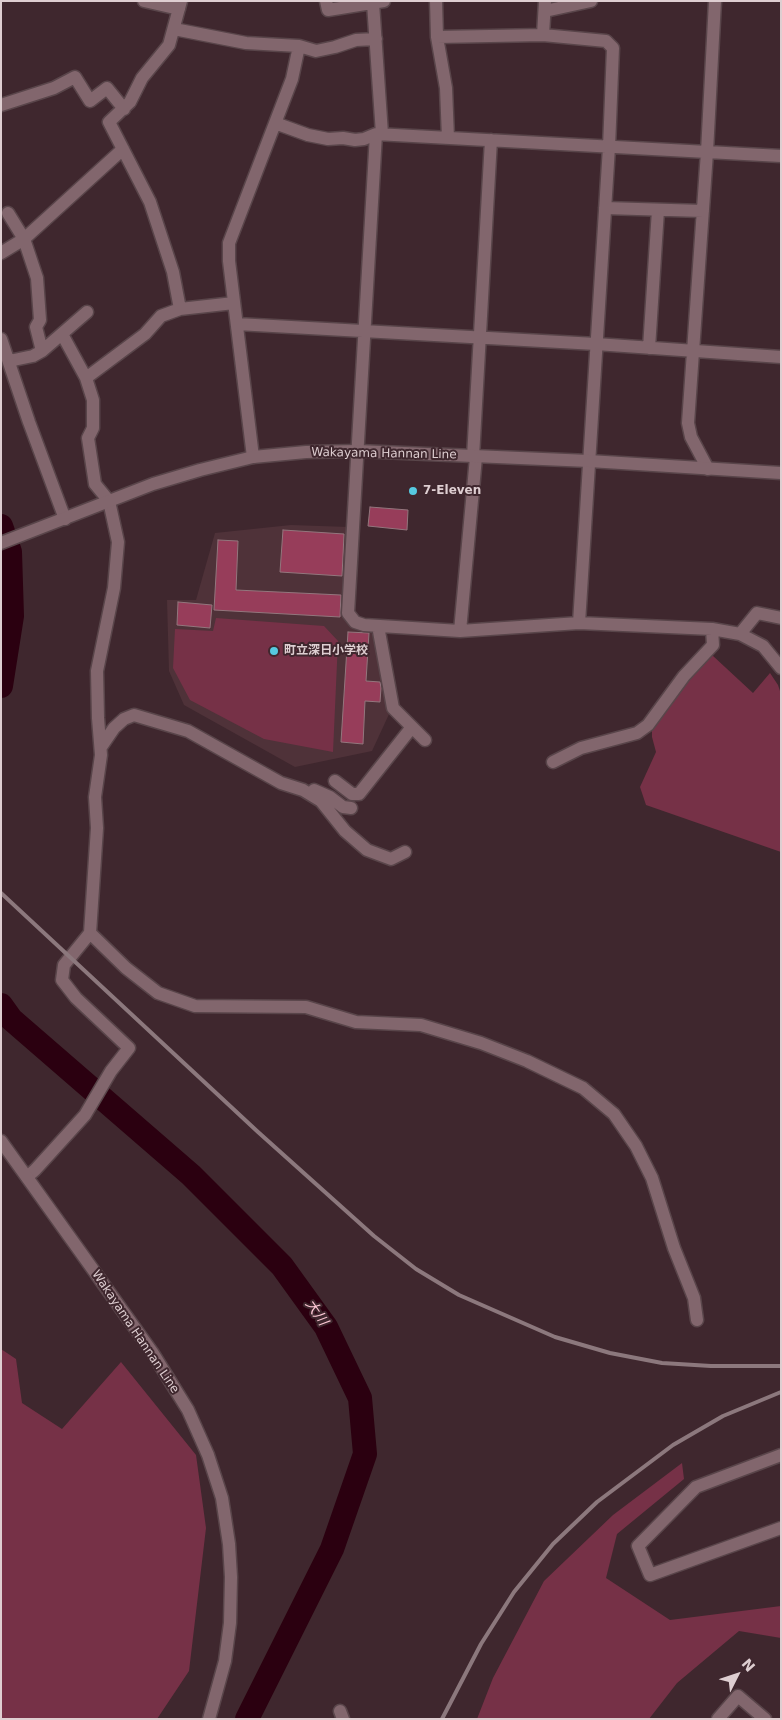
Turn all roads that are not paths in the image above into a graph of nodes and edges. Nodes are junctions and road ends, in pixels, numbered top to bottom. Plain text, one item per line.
1 (144, 1) edge
2 (326, 1) edge
3 (436, 1) edge
4 (591, 1) edge
5 (715, 1) edge
6 (378, 2) edge
7 (180, 5) edge
8 (545, 6) edge
9 (174, 29) junction
10 (543, 35) junction
11 (437, 37) junction
12 (376, 39) junction
13 (299, 46) junction
14 (1, 105) edge
15 (124, 109) junction
16 (275, 123) junction
17 (379, 134) junction
18 (448, 138) junction
19 (492, 140) junction
20 (609, 147) junction
21 (123, 149) junction
22 (707, 152) junction
23 (781, 156) edge
24 (605, 208) junction
25 (658, 210) junction
26 (703, 211) junction
27 (8, 213) dead end
28 (24, 239) junction
29 (1, 253) edge
30 (234, 303) junction
31 (180, 309) junction
32 (87, 312) dead end
33 (237, 324) junction
34 (364, 330) junction
35 (62, 334) junction
36 (480, 338) junction
37 (1, 339) edge
38 (596, 344) junction
39 (649, 348) junction
40 (42, 351) junction
41 (693, 351) junction
42 (781, 357) edge
43 (9, 361) junction
44 (86, 378) junction
45 (358, 451) junction
46 (474, 457) junction
47 (253, 458) junction
48 (589, 462) junction
49 (708, 469) junction
50 (781, 473) edge
51 (109, 501) junction
52 (65, 519) junction
53 (1, 543) edge
54 (781, 618) edge
55 (579, 623) junction
56 (378, 626) junction
57 (712, 629) junction
58 (460, 631) junction
59 (740, 634) junction
60 (781, 668) edge
61 (412, 728) junction
62 (425, 740) dead end
63 (100, 747) junction
64 (553, 762) dead end
65 (335, 781) dead end
66 (287, 785) junction
67 (351, 808) dead end
68 (405, 852) dead end
69 (90, 933) junction
70 (1, 1141) edge
71 (27, 1177) junction
72 (697, 1320) dead end
73 (781, 1455) edge
74 (781, 1528) edge
75 (209, 1719) edge
76 (718, 1719) edge
77 (764, 1719) edge

1 - 7 street
2 - 6 street
3 - 11 street
4 - 8 street
5 - 22 street
6 - 12 street
7 - 9 street
8 - 10 street
9 - 13 street
9 - 15 street
10 - 11 street
10 - 20 street
11 - 18 street
12 - 13 street
12 - 17 street
13 - 16 street
14 - 15 street
15 - 21 street
16 - 17 street
16 - 30 street
17 - 18 street
17 - 34 street
18 - 19 street
19 - 20 street
19 - 36 street
20 - 22 street
20 - 24 street
21 - 28 street
21 - 31 street
22 - 23 street
22 - 26 street
24 - 25 street
24 - 38 street
25 - 26 street
25 - 39 street
26 - 41 street
27 - 28 street
28 - 29 street
28 - 40 street
30 - 31 street
30 - 33 street
31 - 44 street
32 - 35 street
33 - 34 street
33 - 47 street
34 - 36 street
34 - 45 street
35 - 40 street
35 - 44 street
36 - 38 street
36 - 46 street
37 - 43 street
38 - 39 street
38 - 48 street
39 - 41 street
40 - 43 street
41 - 42 street
41 - 49 street
43 - 52 street
44 - 51 street
45 - 46 street, Wakayama Hannan Line
45 - 47 street, Wakayama Hannan Line
45 - 56 street
46 - 48 street, Wakayama Hannan Line
46 - 58 street
47 - 51 street, Wakayama Hannan Line
48 - 49 street, Wakayama Hannan Line
48 - 55 street
49 - 50 street, Wakayama Hannan Line
51 - 52 street, Wakayama Hannan Line
51 - 63 street
52 - 53 street, Wakayama Hannan Line
54 - 59 street
55 - 57 street
55 - 58 street
56 - 58 street
56 - 61 street
57 - 59 street
57 - 64 street
59 - 60 street
61 - 62 street
61 - 65 street
63 - 66 street
63 - 69 street
66 - 67 street
66 - 68 street
69 - 71 street
69 - 72 street
70 - 71 street, Wakayama Hannan Line
71 - 75 street, Wakayama Hannan Line
73 - 74 street
76 - 77 street

